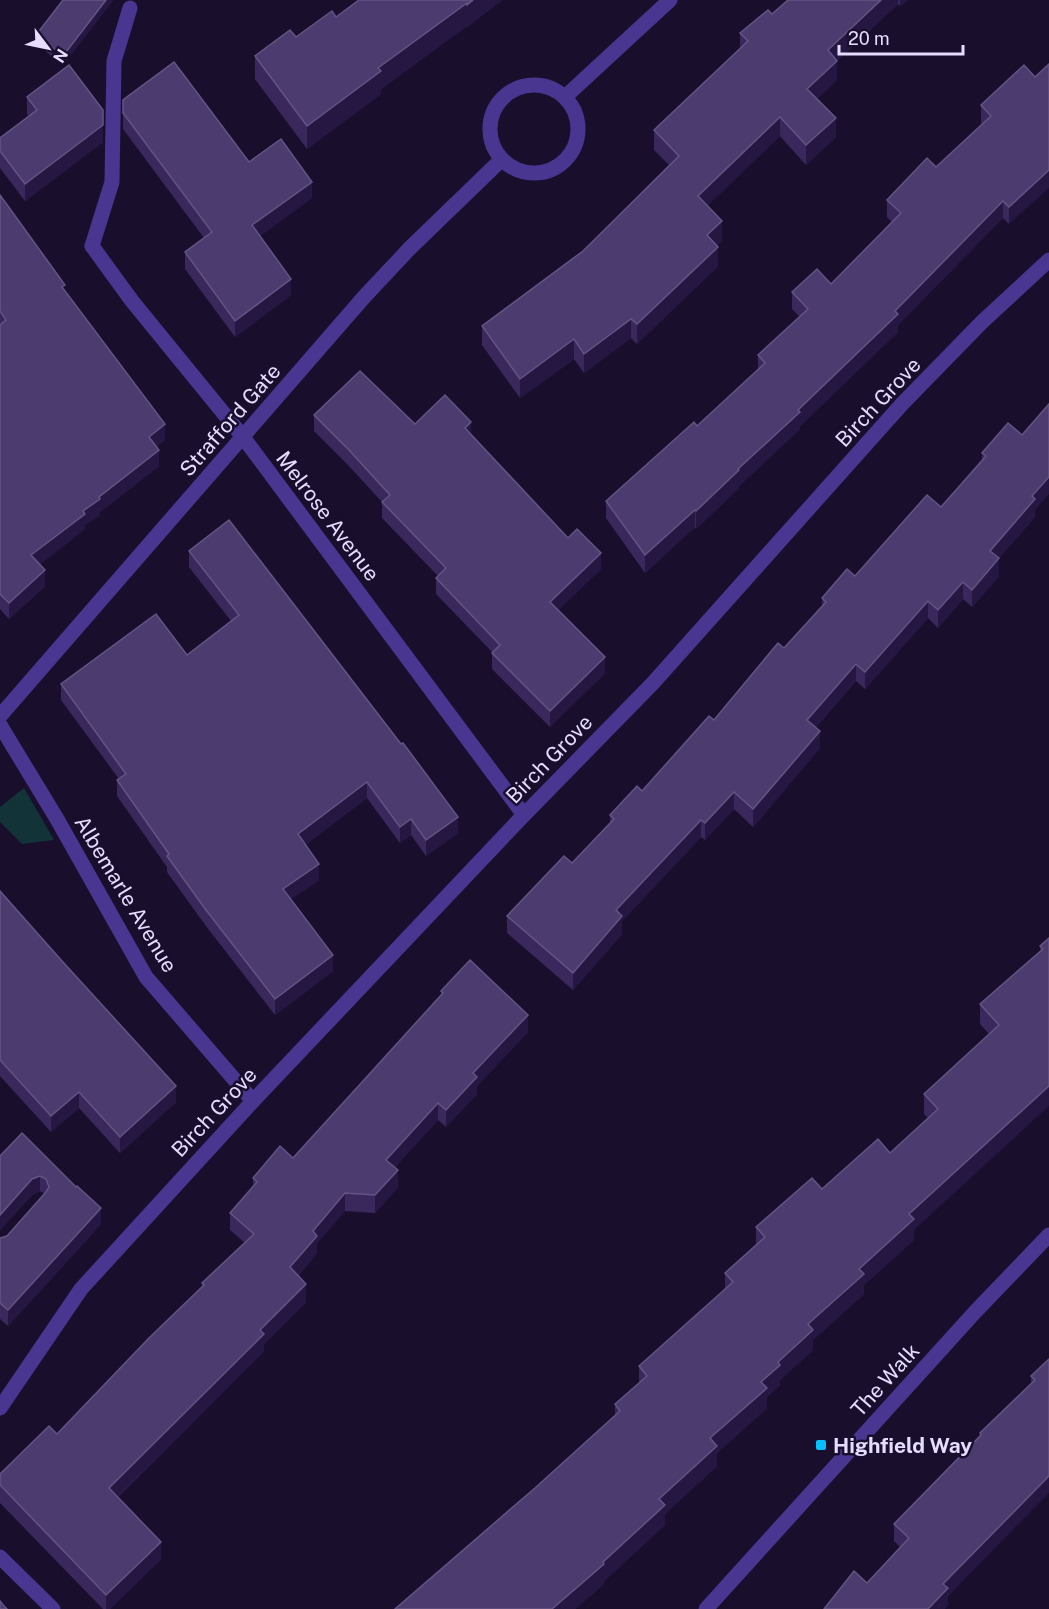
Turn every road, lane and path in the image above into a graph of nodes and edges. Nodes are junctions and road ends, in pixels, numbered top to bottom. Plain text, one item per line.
1 (670, 0) edge
2 (130, 8) dead end
3 (566, 96) junction
4 (501, 160) junction
5 (1049, 260) edge
6 (243, 437) junction
7 (0, 716) edge
8 (0, 725) edge
9 (524, 815) junction
10 (253, 1101) junction
11 (1049, 1235) edge
12 (0, 1408) edge
13 (0, 1557) edge
14 (53, 1609) edge
15 (706, 1609) edge

1 - 3 street
2 - 6 street, Melrose Avenue
3 - 4 street
3 - 4 street
4 - 6 street, Strafford Gate
5 - 9 street, Birch Grove
6 - 7 street, Strafford Gate
6 - 9 street, Melrose Avenue
8 - 10 street, Albemarle Avenue
9 - 10 street, Birch Grove
10 - 12 street, Birch Grove
11 - 15 street, The Walk
13 - 14 street

